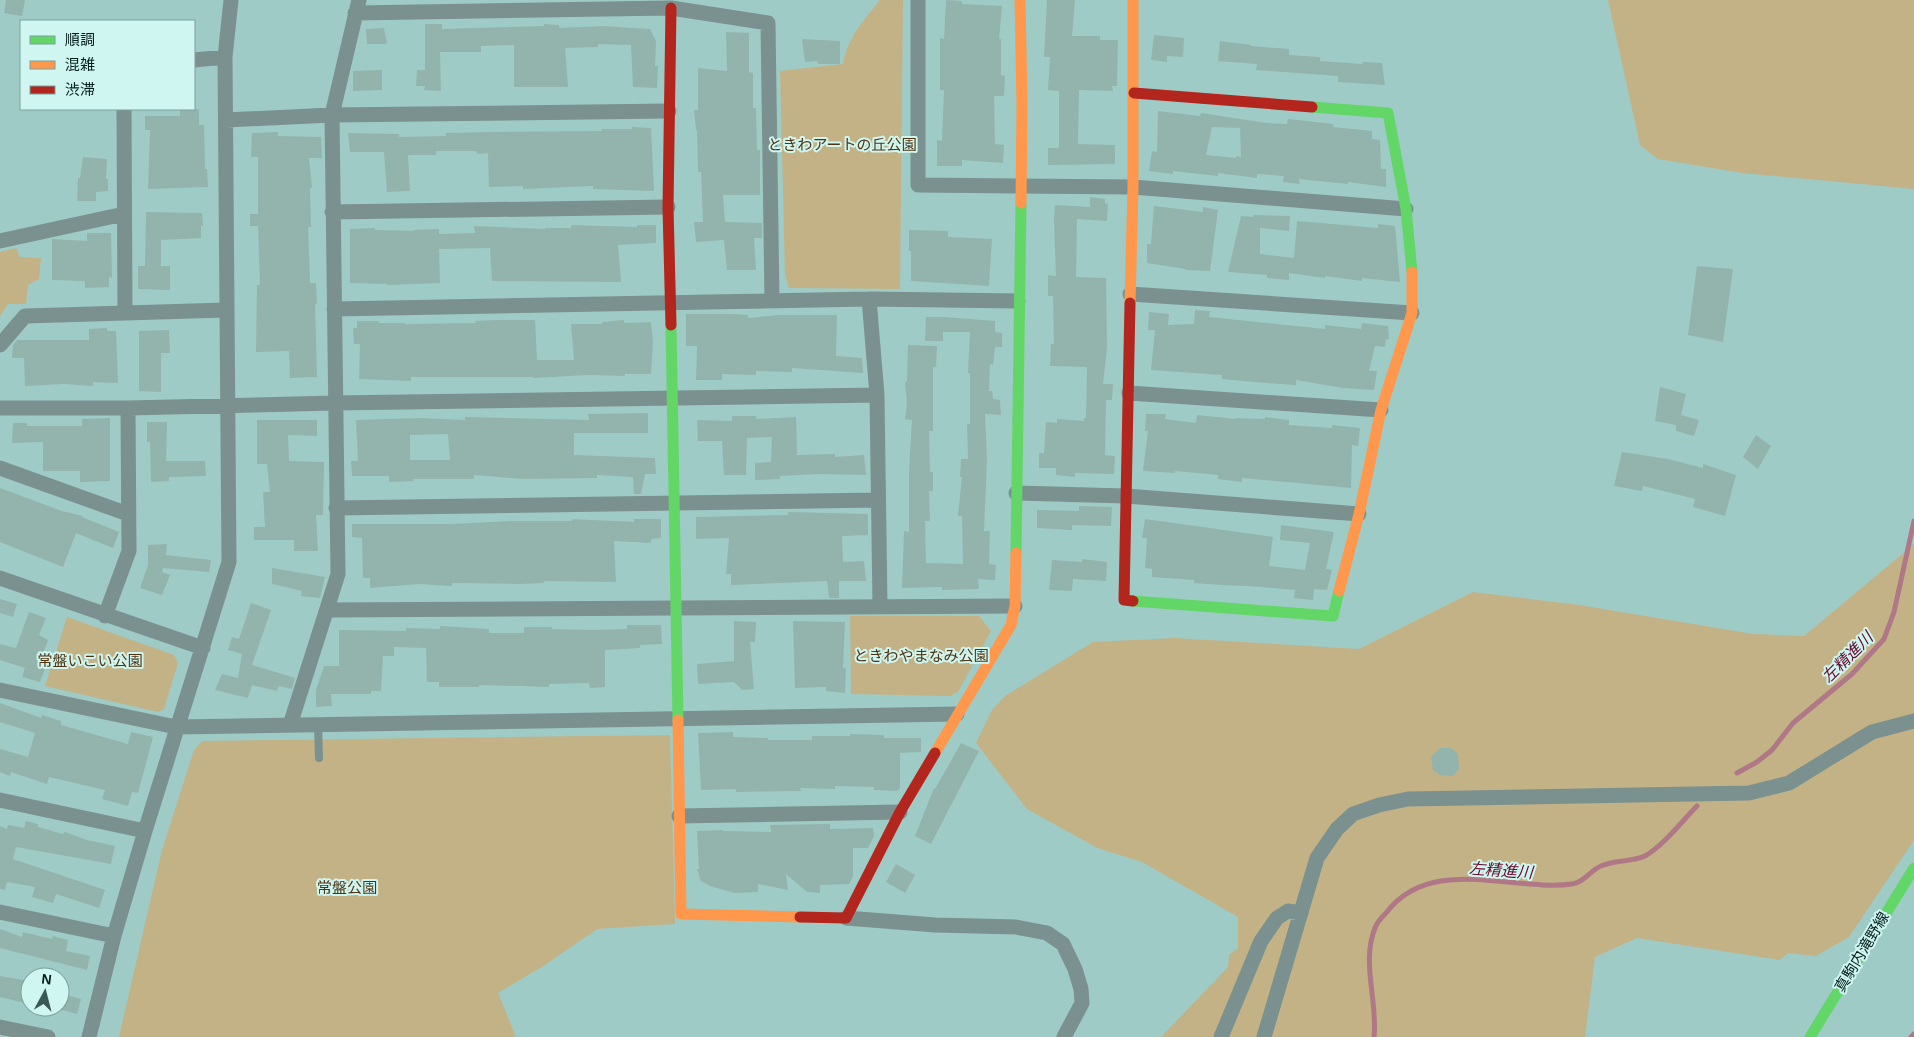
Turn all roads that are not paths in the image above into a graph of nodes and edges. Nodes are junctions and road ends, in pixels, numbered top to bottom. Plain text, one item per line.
1 (232, 0) edge
2 (918, 0) edge
3 (1020, 0) edge
4 (1134, 0) edge
5 (357, 6) edge
6 (670, 8) junction
7 (225, 57) junction
8 (195, 60) edge
9 (1134, 93) junction
10 (124, 110) edge
11 (669, 111) junction
12 (332, 115) junction
13 (226, 120) junction
14 (1021, 185) junction
15 (1133, 187) junction
16 (668, 207) junction
17 (1406, 209) junction
18 (332, 212) junction
19 (124, 214) junction
20 (0, 241) edge
21 (1130, 294) junction
22 (869, 299) junction
23 (772, 300) junction
24 (1018, 301) junction
25 (670, 303) junction
26 (334, 309) junction
27 (226, 310) junction
28 (125, 313) junction
29 (1412, 313) junction
30 (0, 345) edge
31 (1128, 393) junction
32 (877, 395) junction
33 (673, 397) junction
34 (335, 403) junction
35 (228, 406) junction
36 (0, 408) edge
37 (128, 408) junction
38 (1381, 410) junction
39 (0, 468) edge
40 (1016, 494) junction
41 (1126, 496) junction
42 (878, 500) junction
43 (675, 503) junction
44 (336, 508) junction
45 (128, 514) junction
46 (1359, 514) junction
47 (0, 578) edge
48 (880, 606) junction
49 (1015, 606) junction
50 (677, 607) junction
51 (328, 610) junction
52 (105, 616) junction
53 (203, 648) junction
54 (0, 690) edge
55 (957, 714) junction
56 (679, 719) junction
57 (1914, 721) edge
58 (290, 725) junction
59 (318, 725) junction
60 (176, 727) junction
61 (319, 758) dead end
62 (0, 800) edge
63 (900, 812) junction
64 (679, 816) junction
65 (145, 830) junction
66 (1914, 868) edge
67 (0, 912) edge
68 (1301, 913) junction
69 (846, 918) junction
70 (114, 936) junction
71 (0, 1027) edge
72 (48, 1037) edge
73 (89, 1037) edge
74 (1064, 1037) edge
75 (1221, 1037) edge
76 (1264, 1037) edge
77 (1810, 1037) edge

1 - 7 street
2 - 14 street
3 - 14 street
4 - 9 street
5 - 6 street
5 - 12 street
6 - 11 street
6 - 23 street
7 - 8 street
7 - 13 street
9 - 15 street
9 - 17 street
10 - 19 street
11 - 12 street
11 - 16 street
12 - 13 street
12 - 18 street
13 - 27 street
14 - 15 street
14 - 24 street
15 - 17 street
15 - 21 street
16 - 18 street
16 - 25 street
17 - 29 street
18 - 26 street
19 - 20 street
19 - 28 street
21 - 29 street
21 - 31 street
22 - 23 street
22 - 24 street
22 - 32 street
23 - 25 street
24 - 40 street
25 - 26 street
25 - 33 street
26 - 34 street
27 - 28 street
27 - 35 street
28 - 30 street
29 - 38 street
31 - 38 street
31 - 41 street
32 - 33 street
32 - 42 street
33 - 34 street
33 - 43 street
34 - 35 street
34 - 44 street
35 - 37 street
35 - 53 street
36 - 37 street
37 - 45 street
38 - 46 street
39 - 45 street
40 - 41 street
40 - 49 street
41 - 46 street
41 - 46 street
42 - 43 street
42 - 48 street
43 - 44 street
43 - 50 street
44 - 51 street
45 - 52 street
47 - 52 street
48 - 49 street
48 - 50 street
49 - 55 street
50 - 51 street
50 - 56 street
51 - 58 street
52 - 53 street
53 - 60 street
54 - 60 street
55 - 56 street
55 - 63 street
56 - 59 street
56 - 64 street
57 - 68 street
58 - 59 street
58 - 60 street
59 - 61 lane
60 - 65 street
62 - 65 street
63 - 64 street
63 - 69 street
64 - 69 street
65 - 70 street
66 - 77 street, 真駒内滝野線
67 - 70 street
68 - 75 street
68 - 76 street
69 - 74 street
70 - 73 street
71 - 72 street

